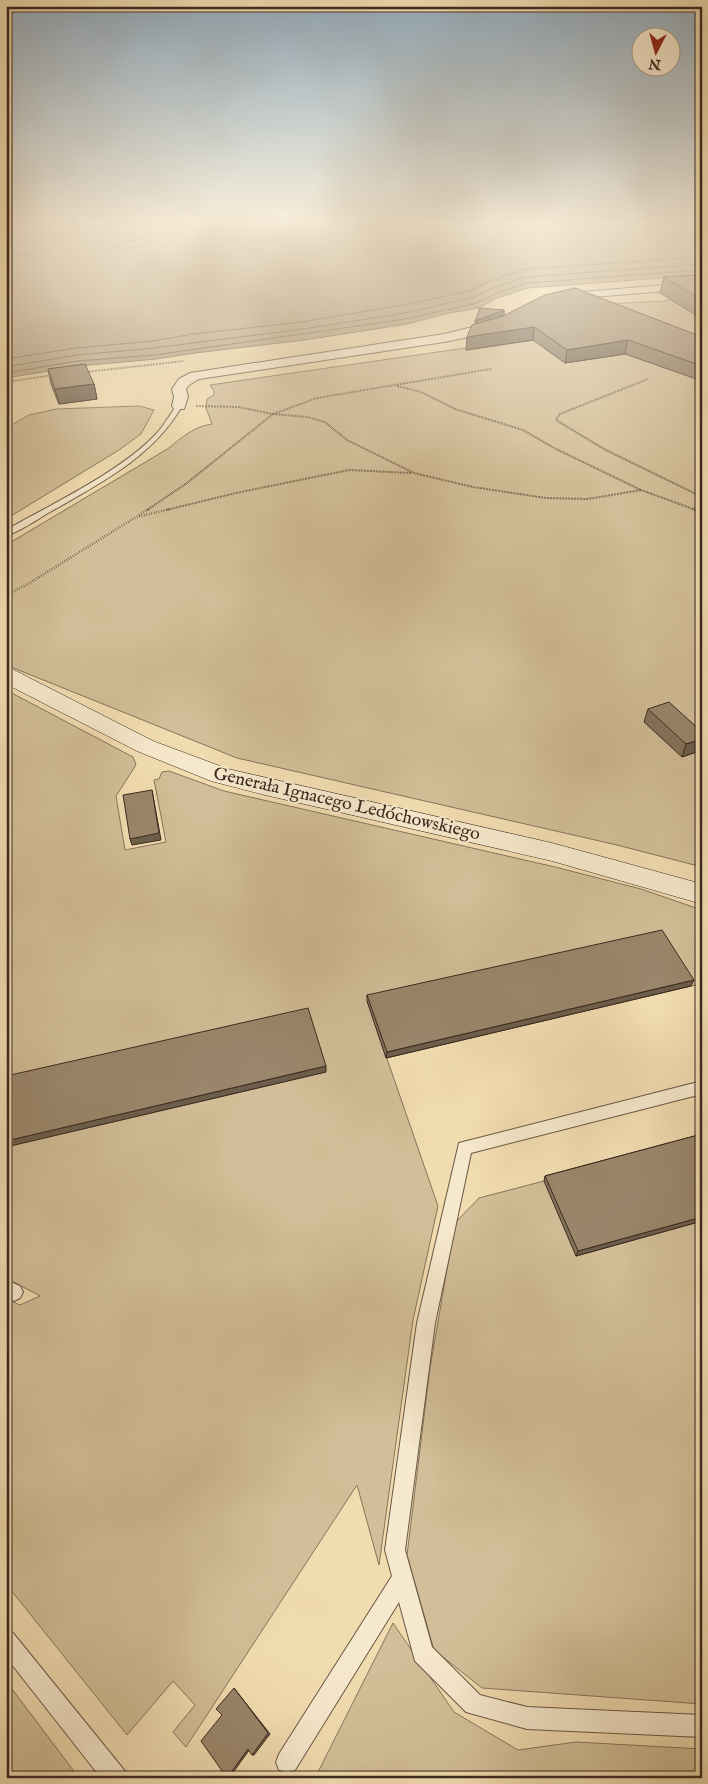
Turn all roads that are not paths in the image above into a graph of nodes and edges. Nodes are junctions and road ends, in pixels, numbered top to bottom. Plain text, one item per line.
1 (513, 317) edge
2 (179, 406) joint
3 (6, 534) edge
4 (6, 675) edge
5 (702, 894) edge
6 (702, 1087) edge
7 (402, 1578) junction
8 (6, 1640) edge
9 (702, 1726) edge
10 (287, 1762) dead end
11 (116, 1778) edge

1 - 2 street
2 - 3 lane
4 - 5 street, Generała Ignacego Ledóchowskiego
6 - 7 lane
7 - 9 lane
7 - 10 lane
8 - 11 lane

